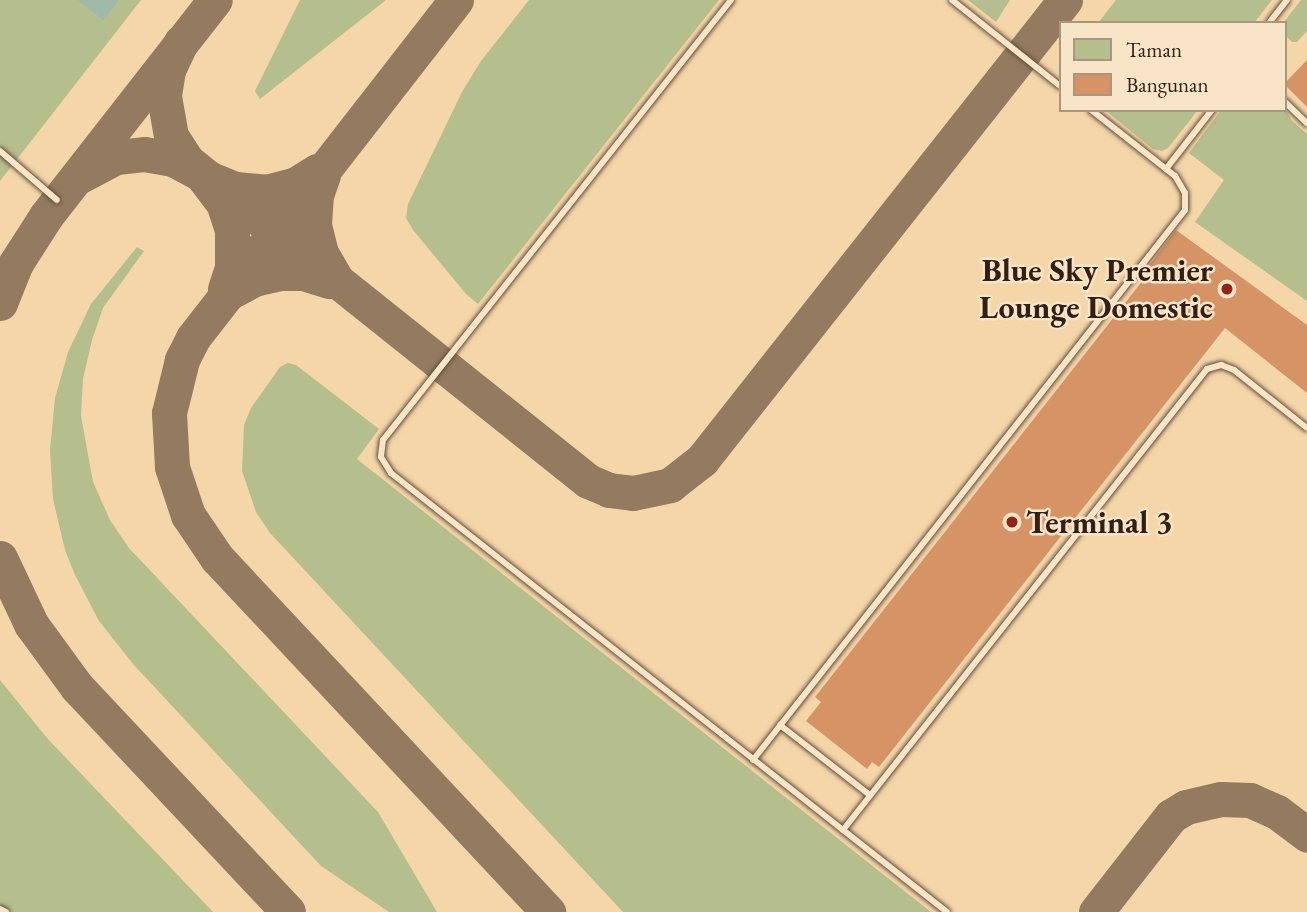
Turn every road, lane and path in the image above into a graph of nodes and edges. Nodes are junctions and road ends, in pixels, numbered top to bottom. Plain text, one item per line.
1 (732, 0) edge
2 (952, 0) edge
3 (1287, 0) edge
4 (1271, 21) edge
5 (1058, 84) edge
6 (1286, 103) edge
7 (1094, 112) edge
8 (1210, 112) edge
9 (1307, 123) edge
10 (1, 155) edge
11 (1166, 169) junction
12 (57, 200) dead end
13 (1307, 428) edge
14 (780, 725) junction
15 (753, 760) junction
16 (870, 795) junction
17 (843, 830) junction
18 (0, 909) edge
19 (6, 912) edge
20 (947, 912) edge

1 - 15 lane
2 - 5 lane
3 - 4 lane
6 - 9 lane
7 - 11 lane
8 - 11 lane
10 - 12 lane
11 - 14 lane
13 - 16 lane
14 - 15 lane
14 - 16 lane
15 - 17 lane
16 - 17 lane
17 - 20 lane
18 - 19 lane

